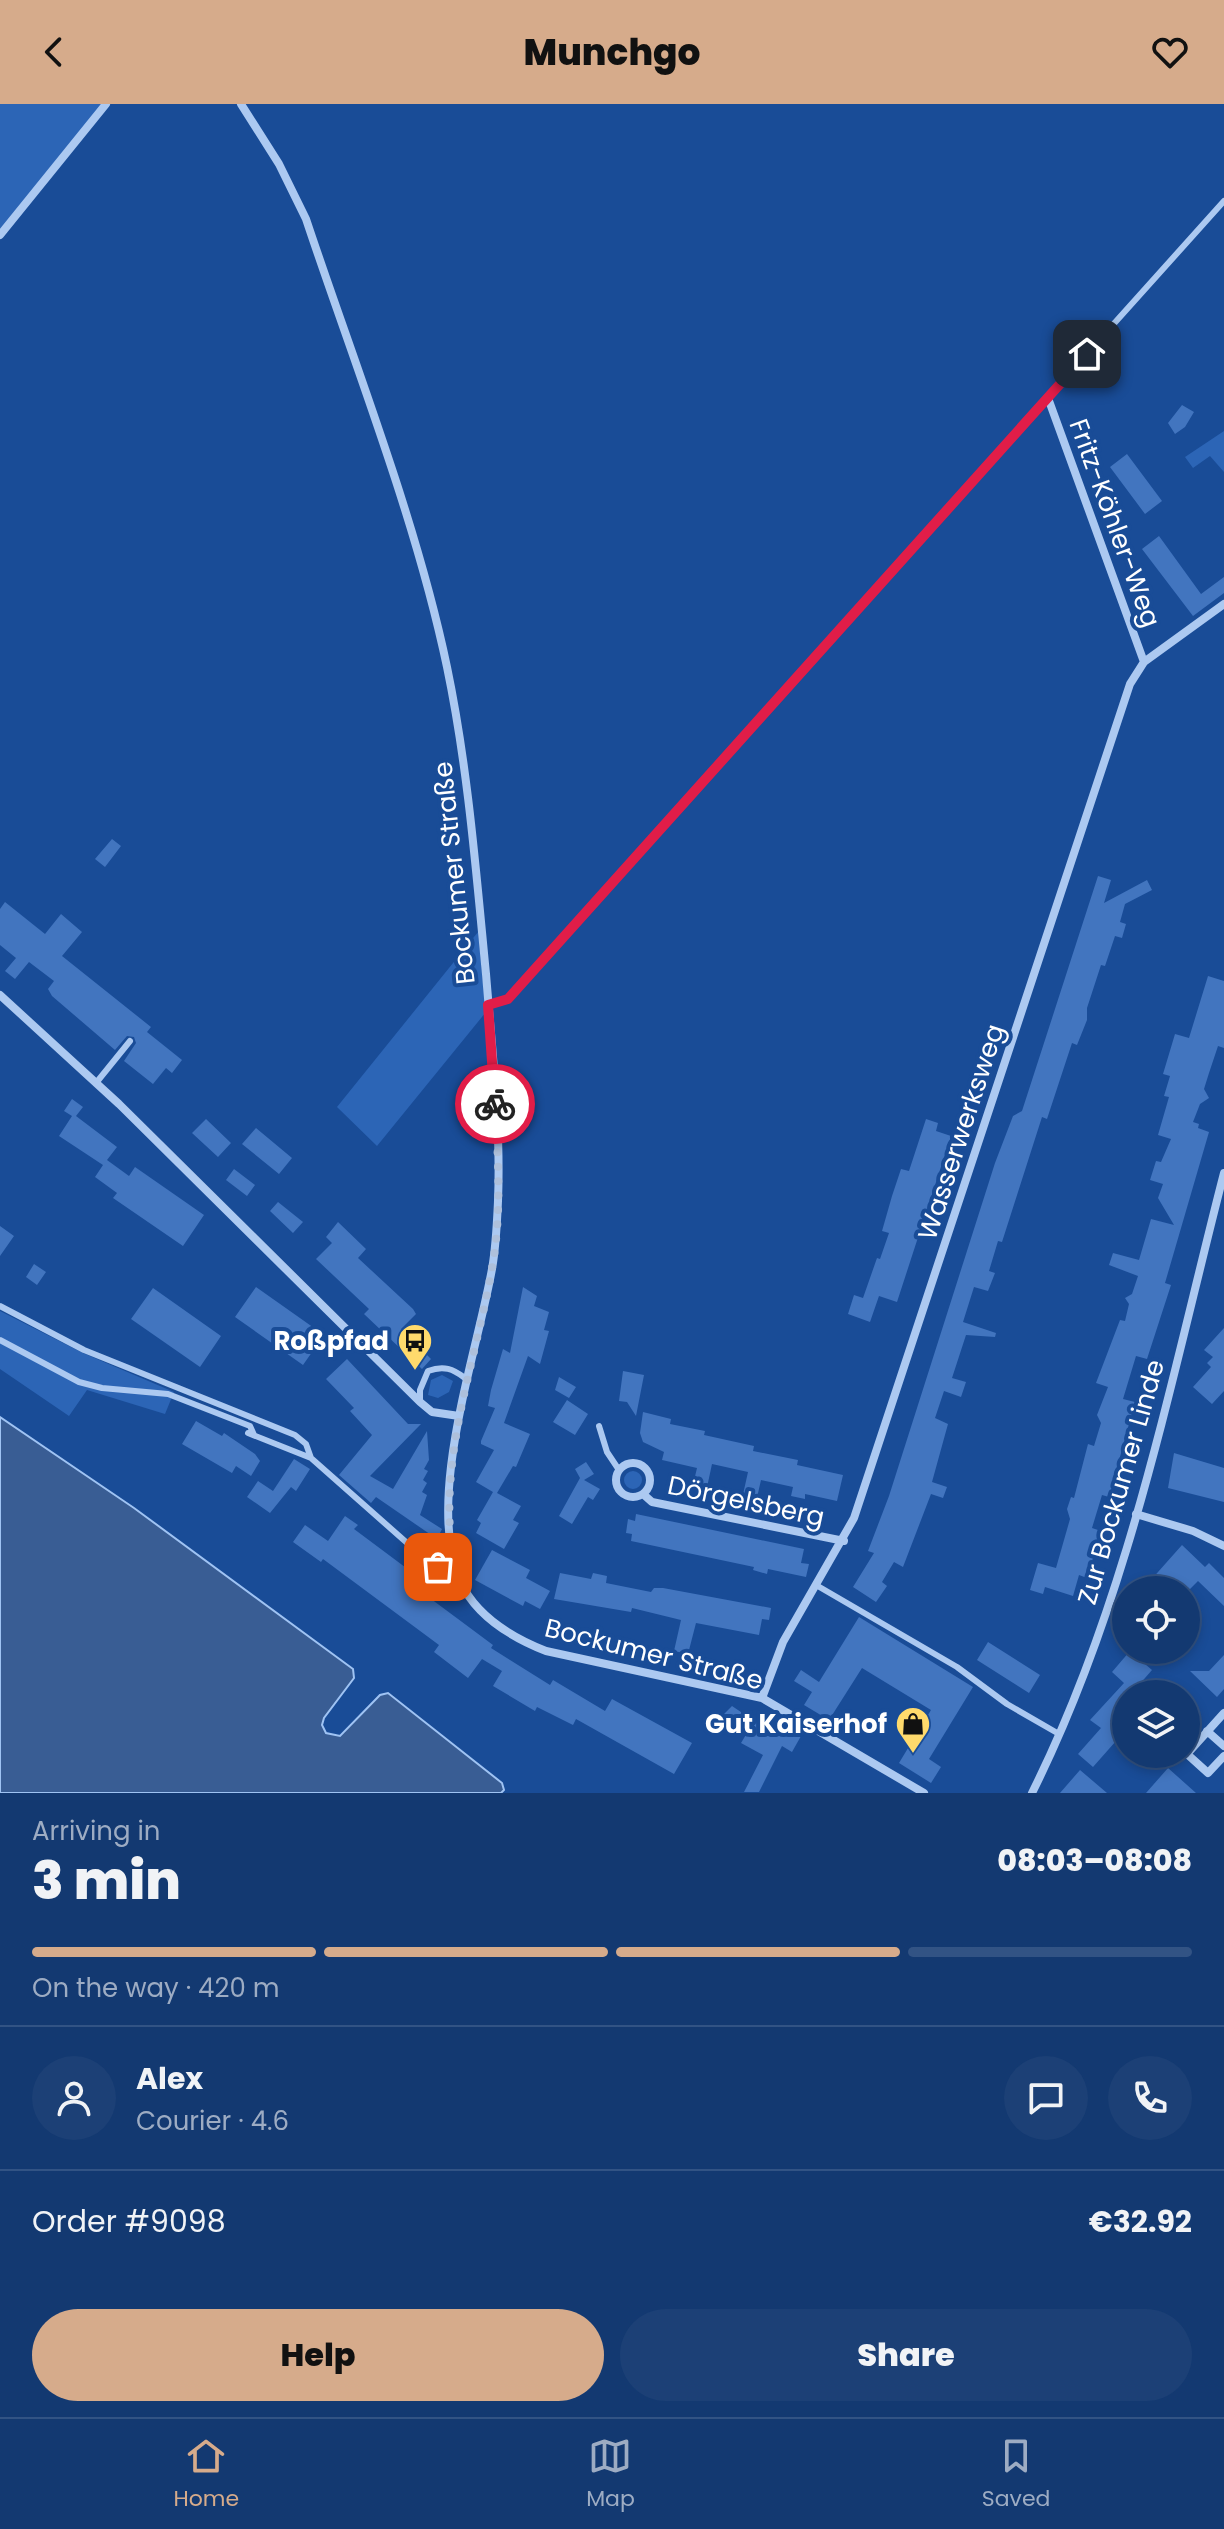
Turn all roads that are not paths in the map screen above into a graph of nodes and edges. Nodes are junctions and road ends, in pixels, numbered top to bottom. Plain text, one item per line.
1 (106, 104) edge
2 (241, 104) edge
3 (1224, 201) edge
4 (0, 235) edge
5 (1048, 398) junction
6 (1224, 604) edge
7 (1144, 662) junction
8 (0, 995) edge
9 (488, 1005) junction
10 (130, 1041) dead end
11 (96, 1083) junction
12 (1224, 1173) edge
13 (0, 1306) edge
14 (0, 1340) edge
15 (465, 1378) junction
16 (420, 1402) junction
17 (459, 1416) junction
18 (599, 1426) dead end
19 (311, 1458) junction
20 (619, 1470) junction
21 (643, 1494) junction
22 (1136, 1514) junction
23 (844, 1541) junction
24 (1224, 1546) edge
25 (454, 1563) junction
26 (816, 1585) junction
27 (762, 1698) junction
28 (1224, 1713) edge
29 (1207, 1731) junction
30 (1059, 1734) junction
31 (1224, 1746) edge
32 (1224, 1756) edge
33 (924, 1793) edge
34 (1032, 1793) edge

1 - 4 street
2 - 9 street, Bockumer Straße
3 - 5 lane
5 - 7 street, Fritz-Köhler-Weg
5 - 9 lane
6 - 7 street, Wasserwerksweg
7 - 23 street, Wasserwerksweg
8 - 11 street
9 - 15 street, Bockumer Straße
10 - 11 lane
11 - 16 street
12 - 22 street, Zur Bockumer Linde
13 - 19 lane
14 - 19 lane
15 - 16 lane
15 - 17 street, Bockumer Straße
16 - 17 street
17 - 25 street, Bockumer Straße
18 - 20 lane
19 - 25 lane
20 - 21 street, Dörgelsberg
20 - 21 street, Dörgelsberg
21 - 23 street, Dörgelsberg
22 - 24 street
22 - 30 street, Zur Bockumer Linde
23 - 26 street, Wasserwerksweg
25 - 27 street, Bockumer Straße
26 - 27 street, Wasserwerksweg
26 - 30 lane
27 - 33 street, Bockumer Straße
28 - 29 street
29 - 31 street
29 - 32 street
30 - 34 street, Zur Bockumer Linde

